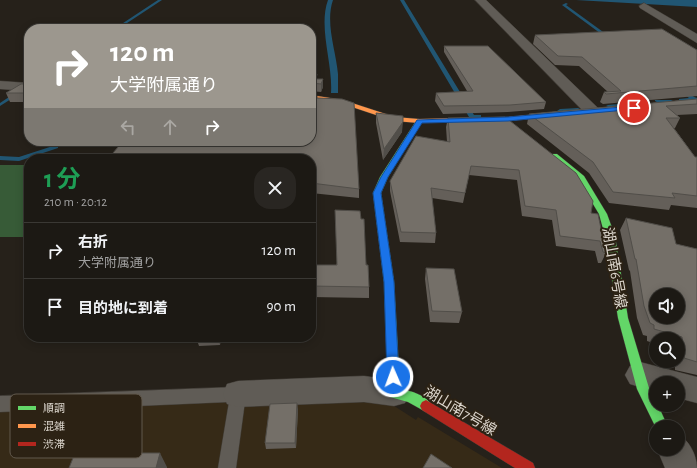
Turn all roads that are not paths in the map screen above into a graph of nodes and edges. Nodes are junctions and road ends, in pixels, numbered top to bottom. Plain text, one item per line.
1 (480, 0) edge
2 (644, 6) dead end
3 (697, 39) edge
4 (0, 85) edge
5 (24, 87) edge
6 (316, 98) edge
7 (596, 111) joint
8 (508, 119) junction
9 (419, 121) junction
10 (517, 128) edge
11 (546, 150) edge
12 (640, 375) junction
13 (649, 377) edge
14 (685, 387) edge
15 (697, 390) edge
16 (394, 393) junction
17 (238, 394) junction
18 (142, 398) edge
19 (0, 404) edge
20 (10, 404) edge
21 (658, 420) edge
22 (677, 456) edge
23 (227, 468) edge
24 (528, 468) edge
25 (683, 468) edge

1 - 7 street
2 - 3 street
4 - 5 street
6 - 9 street
7 - 8 street
8 - 9 street
8 - 10 street
9 - 16 street
11 - 12 street, 湖山南6号線
12 - 13 street
12 - 21 street, 湖山南6号線
14 - 15 street
16 - 17 street
16 - 24 street, 湖山南7号線
17 - 18 lane
17 - 23 lane
19 - 20 lane
22 - 25 street

